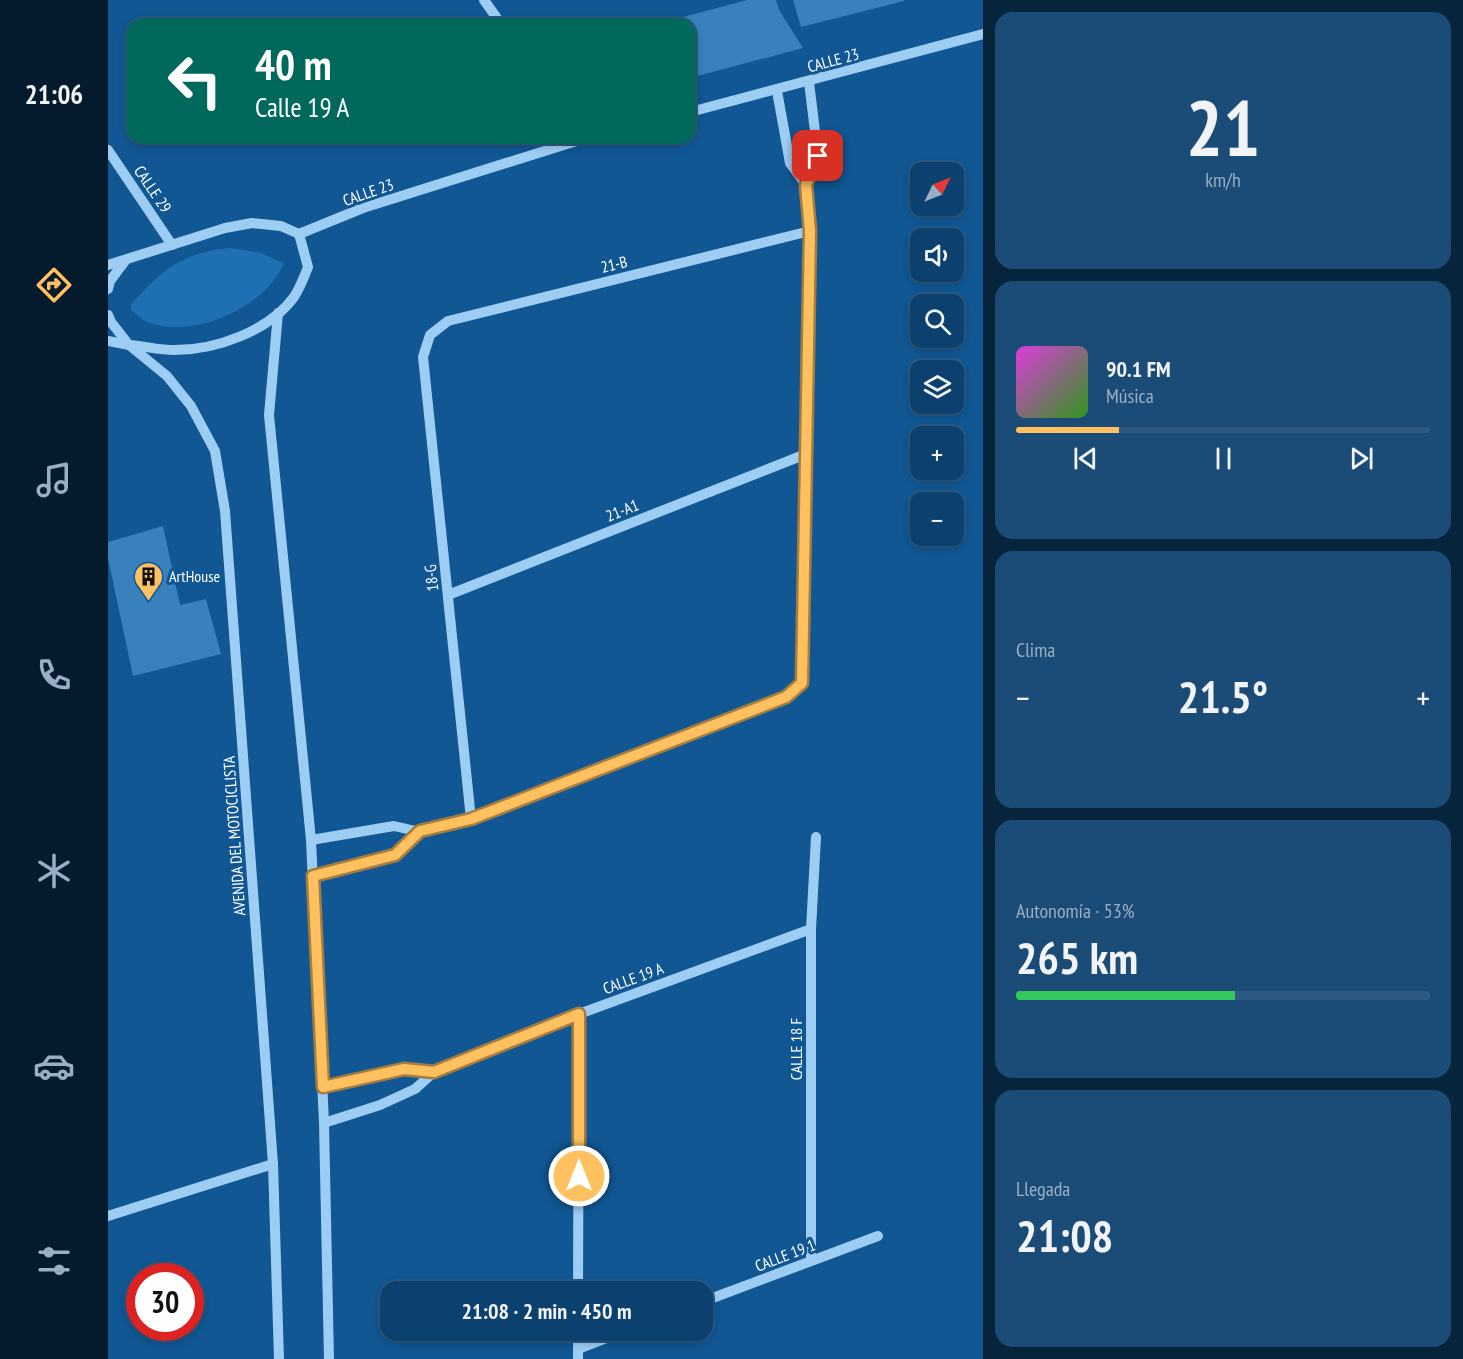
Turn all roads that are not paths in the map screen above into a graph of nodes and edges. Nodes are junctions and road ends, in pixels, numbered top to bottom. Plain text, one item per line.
1 (484, 0) edge
2 (497, 18) edge
3 (983, 34) edge
4 (809, 82) junction
5 (777, 91) junction
6 (696, 111) edge
7 (564, 144) edge
8 (108, 150) edge
9 (806, 185) junction
10 (810, 231) junction
11 (299, 234) junction
12 (172, 245) junction
13 (125, 261) junction
14 (108, 265) edge
15 (108, 289) edge
16 (278, 313) junction
17 (108, 315) edge
18 (430, 335) joint
19 (108, 341) edge
20 (129, 345) junction
21 (806, 454) junction
22 (448, 595) junction
23 (471, 819) junction
24 (420, 831) junction
25 (816, 837) dead end
26 (311, 840) junction
27 (313, 876) junction
28 (811, 929) junction
29 (579, 1014) junction
30 (434, 1072) junction
31 (323, 1087) junction
32 (324, 1123) junction
33 (273, 1164) junction
34 (108, 1216) edge
35 (878, 1236) dead end
36 (811, 1261) junction
37 (578, 1281) edge
38 (713, 1298) edge
39 (605, 1341) edge
40 (578, 1354) edge
41 (279, 1359) edge
42 (329, 1359) edge

1 - 2 street
3 - 4 street, CALLE 23
4 - 5 street, CALLE 23
4 - 9 street
5 - 6 street, CALLE 23
5 - 9 street
7 - 11 street, CALLE 23
8 - 12 street, CALLE 29
9 - 10 street
10 - 18 street, 21-B
10 - 21 street
11 - 12 street
11 - 16 street
12 - 13 street
13 - 14 street
13 - 15 street
16 - 20 street
16 - 26 street
17 - 20 street, AVENIDA DEL MOTOCICLISTA
18 - 22 street, 18-G
19 - 20 street
20 - 33 street, AVENIDA DEL MOTOCICLISTA
21 - 22 street, 21-A1
21 - 23 street
22 - 23 street, 18-G
23 - 24 street
24 - 26 street
24 - 27 street
25 - 28 street, CALLE 18 F
26 - 27 street
27 - 31 street
28 - 29 street, CALLE 19 A
28 - 36 street, CALLE 18 F
29 - 30 street, CALLE 19 A
29 - 37 street
30 - 31 street, CALLE 19 A
30 - 32 street, CALLE 19 A
31 - 32 street
32 - 42 street
33 - 34 street
33 - 41 street, AVENIDA DEL MOTOCICLISTA
35 - 36 street, CALLE 19 1
36 - 38 street, CALLE 19 1
39 - 40 street

